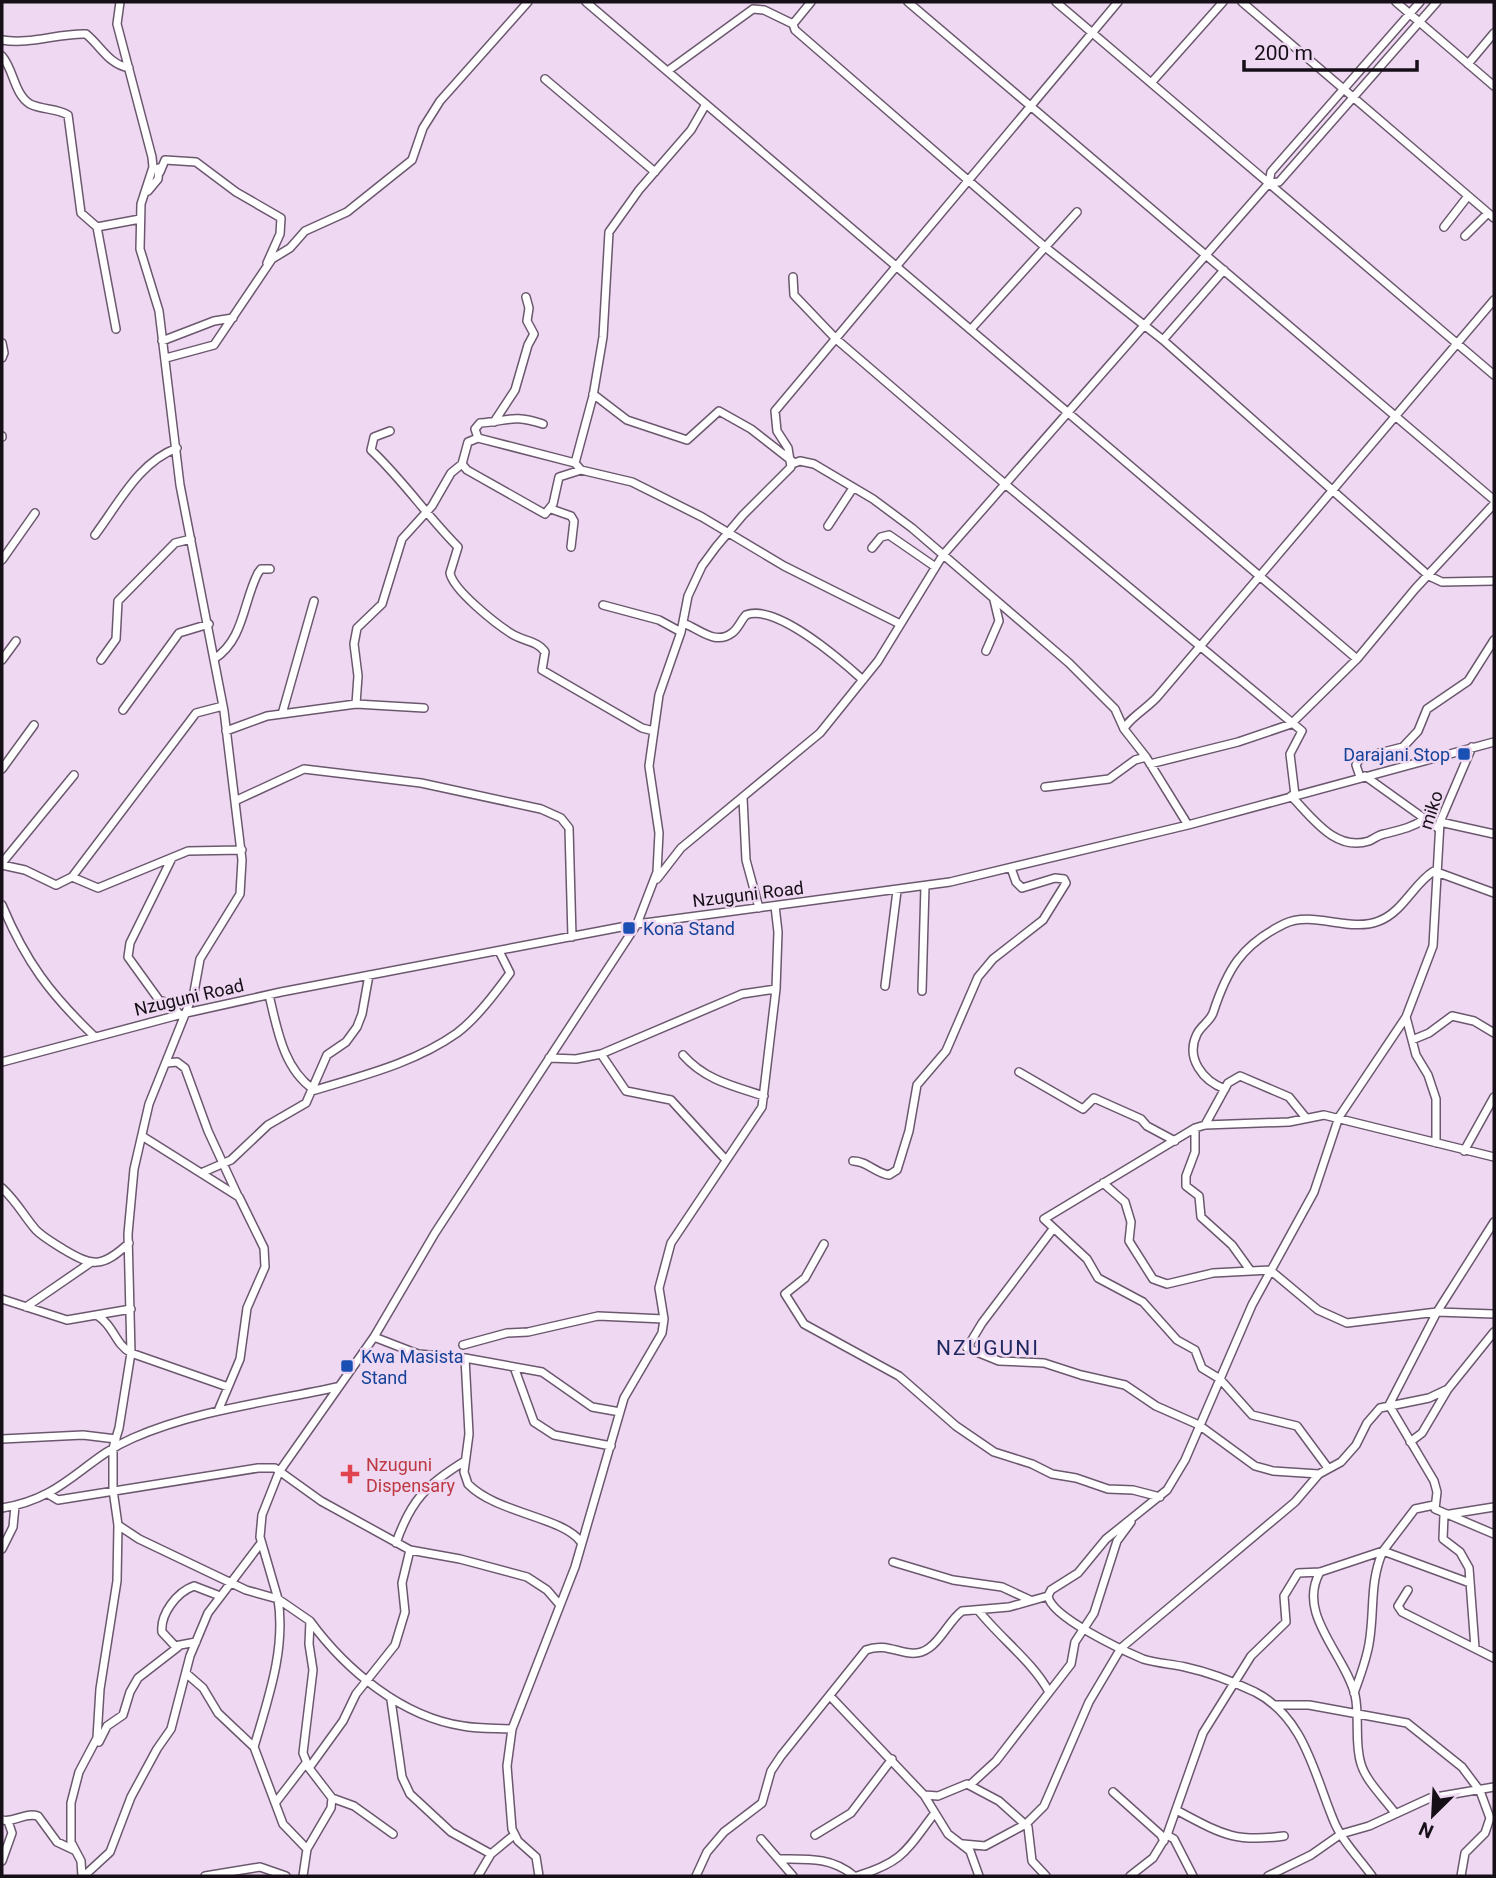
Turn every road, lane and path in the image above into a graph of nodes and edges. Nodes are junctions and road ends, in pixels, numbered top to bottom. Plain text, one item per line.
1 (110, 2) edge
2 (528, 2) edge
3 (586, 2) edge
4 (746, 2) edge
5 (811, 2) edge
6 (908, 2) edge
7 (1056, 2) edge
8 (1118, 2) edge
9 (1223, 2) edge
10 (1242, 2) edge
11 (1396, 2) edge
12 (1420, 2) edge
13 (1437, 2) edge
14 (118, 5) edge
15 (750, 11) junction
16 (1410, 13) junction
17 (1420, 22) junction
18 (793, 24) junction
19 (1092, 33) junction
20 (1494, 33) edge
21 (3, 42) edge
22 (2, 56) edge
23 (1468, 64) junction
24 (129, 68) junction
25 (669, 70) junction
26 (545, 79) dead end
27 (1152, 83) junction
28 (1494, 86) edge
29 (1343, 87) junction
30 (1353, 96) junction
31 (706, 104) junction
32 (1031, 106) junction
33 (152, 155) junction
34 (160, 172) junction
35 (655, 172) junction
36 (968, 180) junction
37 (1269, 183) junction
38 (146, 194) junction
39 (1468, 196) junction
40 (1077, 212) dead end
41 (1491, 215) edge
42 (140, 219) junction
43 (97, 227) junction
44 (1444, 227) dead end
45 (1465, 236) dead end
46 (1045, 247) junction
47 (1206, 255) junction
48 (897, 266) junction
49 (265, 269) junction
50 (1224, 270) junction
51 (793, 277) dead end
52 (526, 297) dead end
53 (1494, 300) edge
54 (233, 318) junction
55 (1144, 326) junction
56 (973, 327) junction
57 (116, 329) dead end
58 (836, 339) junction
59 (1163, 340) junction
60 (162, 341) junction
61 (2, 343) edge
62 (1457, 343) junction
63 (2, 358) edge
64 (166, 358) junction
65 (1494, 375) edge
66 (593, 394) junction
67 (1069, 412) junction
68 (1396, 416) junction
69 (494, 422) junction
70 (542, 424) dead end
71 (390, 431) dead end
72 (478, 438) junction
73 (177, 448) junction
74 (575, 463) junction
75 (793, 463) junction
76 (462, 464) junction
77 (581, 470) junction
78 (1005, 484) junction
79 (853, 488) junction
80 (1332, 491) junction
81 (1494, 502) edge
82 (551, 509) junction
83 (35, 513) dead end
84 (425, 514) junction
85 (828, 526) dead end
86 (729, 532) junction
87 (95, 535) dead end
88 (191, 539) junction
89 (571, 547) dead end
90 (872, 548) dead end
91 (943, 555) junction
92 (2, 560) edge
93 (934, 566) junction
94 (270, 569) dead end
95 (1259, 575) junction
96 (1429, 576) junction
97 (1494, 580) edge
98 (994, 599) junction
99 (314, 601) dead end
100 (603, 606) dead end
101 (900, 624) junction
102 (209, 625) junction
103 (682, 627) junction
104 (1494, 640) edge
105 (16, 641) dead end
106 (1199, 647) junction
107 (986, 651) dead end
108 (214, 659) junction
109 (1357, 659) junction
110 (2, 660) edge
111 (101, 660) dead end
112 (863, 680) junction
113 (356, 704) junction
114 (223, 706) junction
115 (424, 708) dead end
116 (122, 710) dead end
117 (282, 714) junction
118 (1291, 724) junction
119 (34, 725) dead end
120 (1124, 729) junction
121 (226, 731) junction
122 (654, 731) junction
123 (1494, 742) edge
124 (1472, 747) junction
125 (1148, 761) junction
126 (2, 769) edge
127 (74, 775) dead end
128 (1363, 777) junction
129 (1045, 788) dead end
130 (1293, 796) junction
131 (743, 798) junction
132 (237, 800) junction
133 (1425, 819) junction
134 (1188, 825) junction
135 (1440, 826) junction
136 (1494, 834) edge
137 (242, 850) junction
138 (172, 858) junction
139 (2, 864) edge
140 (1011, 868) junction
141 (1438, 870) junction
142 (72, 877) junction
143 (656, 879) junction
144 (925, 886) junction
145 (897, 891) junction
146 (1494, 893) edge
147 (2, 906) edge
148 (775, 906) junction
149 (759, 908) junction
150 (637, 924) junction
151 (572, 937) junction
152 (499, 951) junction
153 (369, 975) junction
154 (885, 986) dead end
155 (776, 989) junction
156 (922, 991) dead end
157 (269, 995) junction
158 (183, 1014) junction
159 (1406, 1017) junction
160 (1494, 1033) edge
161 (95, 1037) junction
162 (1412, 1040) junction
163 (601, 1055) junction
164 (683, 1055) dead end
165 (548, 1058) junction
166 (2, 1062) edge
167 (167, 1063) junction
168 (1019, 1072) dead end
169 (1225, 1089) junction
170 (313, 1090) junction
171 (764, 1096) junction
172 (1494, 1097) edge
173 (1339, 1117) junction
174 (1306, 1118) junction
175 (1205, 1125) junction
176 (1195, 1128) junction
177 (142, 1136) junction
178 (1175, 1141) junction
179 (1436, 1143) junction
180 (1464, 1151) junction
181 (1494, 1157) edge
182 (726, 1160) junction
183 (853, 1161) dead end
184 (224, 1163) junction
185 (201, 1173) junction
186 (1103, 1182) junction
187 (2, 1188) edge
188 (239, 1198) junction
189 (1494, 1222) edge
190 (1054, 1229) junction
191 (129, 1243) junction
192 (824, 1244) dead end
193 (90, 1263) junction
194 (1250, 1270) junction
195 (1270, 1270) junction
196 (2, 1298) edge
197 (26, 1307) junction
198 (131, 1309) junction
199 (1437, 1312) junction
200 (1494, 1314) edge
201 (98, 1315) junction
202 (664, 1319) junction
203 (1494, 1332) edge
204 (374, 1337) junction
205 (463, 1345) dead end
206 (131, 1353) junction
207 (465, 1358) junction
208 (514, 1367) junction
209 (1220, 1379) junction
210 (228, 1387) junction
211 (337, 1387) junction
212 (1447, 1390) junction
213 (1388, 1405) junction
214 (218, 1411) junction
215 (620, 1412) junction
216 (1199, 1425) junction
217 (2, 1439) edge
218 (116, 1439) junction
219 (1410, 1442) junction
220 (611, 1446) junction
221 (113, 1448) junction
222 (465, 1461) junction
223 (1328, 1468) junction
224 (279, 1472) junction
225 (1319, 1474) junction
226 (113, 1490) junction
227 (48, 1494) junction
228 (1160, 1497) junction
229 (1434, 1505) junction
230 (15, 1506) junction
231 (1494, 1507) edge
232 (2, 1508) edge
233 (1444, 1515) junction
234 (1132, 1518) junction
235 (118, 1525) junction
236 (1494, 1534) edge
237 (580, 1541) junction
238 (261, 1542) junction
239 (396, 1543) junction
240 (2, 1549) edge
241 (410, 1549) junction
242 (1383, 1551) junction
243 (893, 1562) dead end
244 (1320, 1572) junction
245 (230, 1582) junction
246 (1470, 1583) junction
247 (1408, 1590) dead end
248 (220, 1596) junction
249 (1048, 1596) junction
250 (278, 1599) junction
251 (1030, 1600) junction
252 (559, 1604) junction
253 (978, 1610) junction
254 (310, 1621) junction
255 (1083, 1629) junction
256 (195, 1642) junction
257 (178, 1647) junction
258 (1121, 1648) junction
259 (1475, 1648) junction
260 (1494, 1658) edge
261 (187, 1674) junction
262 (368, 1678) junction
263 (1234, 1685) junction
264 (1049, 1692) junction
265 (1354, 1693) junction
266 (830, 1696) junction
267 (391, 1700) junction
268 (1275, 1705) junction
269 (1355, 1712) junction
270 (512, 1729) junction
271 (93, 1747) junction
272 (254, 1747) junction
273 (892, 1759) junction
274 (308, 1766) junction
275 (971, 1784) junction
276 (1494, 1789) edge
277 (1480, 1791) junction
278 (1113, 1792) dead end
279 (924, 1795) junction
280 (332, 1798) junction
281 (276, 1802) junction
282 (1176, 1810) junction
283 (1395, 1813) junction
284 (934, 1814) junction
285 (5, 1821) edge
286 (1026, 1824) junction
287 (393, 1834) dead end
288 (1341, 1834) junction
289 (513, 1835) junction
290 (815, 1835) dead end
291 (1284, 1836) dead end
292 (1166, 1838) junction
293 (761, 1839) dead end
294 (963, 1844) junction
295 (307, 1849) junction
296 (74, 1850) junction
297 (491, 1854) junction
298 (780, 1858) junction
299 (2, 1861) edge
300 (247, 1868) junction
301 (93, 1873) edge
302 (1043, 1875) edge
303 (83, 1876) edge
304 (205, 1876) edge
305 (252, 1876) edge
306 (286, 1876) edge
307 (303, 1876) edge
308 (478, 1876) edge
309 (539, 1876) edge
310 (696, 1876) edge
311 (793, 1876) edge
312 (856, 1876) edge
313 (979, 1876) edge
314 (1130, 1876) edge
315 (1193, 1876) edge
316 (1268, 1876) edge
317 (1372, 1876) edge
318 (1461, 1876) edge

1 - 14 street
2 - 49 street
3 - 25 street
4 - 15 street
5 - 18 street
6 - 32 street
7 - 19 street
8 - 19 street
9 - 27 street
10 - 29 street
11 - 16 street
12 - 16 street
13 - 17 street
14 - 24 street
15 - 18 street
15 - 25 street
16 - 17 street
16 - 29 street
17 - 23 street
17 - 30 street
18 - 36 street
19 - 27 street
19 - 32 street
20 - 23 street
21 - 24 street
22 - 43 street
23 - 28 street
24 - 33 street
25 - 31 street
26 - 35 street
27 - 37 street
29 - 30 street
29 - 37 street
30 - 37 street
30 - 39 street
31 - 35 street
31 - 48 street
32 - 36 street
32 - 47 street
33 - 34 street
33 - 38 street
34 - 38 street
34 - 49 street
35 - 66 street
36 - 46 street
36 - 48 street
37 - 47 street
37 - 62 street
38 - 42 street
39 - 41 street
39 - 44 street
40 - 46 street
41 - 45 street
42 - 43 street
42 - 60 street
43 - 57 street
46 - 55 street
46 - 56 street
47 - 50 street
47 - 55 street
48 - 56 street
48 - 58 street
49 - 54 street
50 - 59 street
50 - 68 street
51 - 58 street
52 - 69 street
53 - 62 street
54 - 60 street
54 - 64 street
55 - 59 street
55 - 67 street
56 - 67 street
58 - 75 street
58 - 78 street
59 - 80 street
60 - 64 street
61 - 63 street
62 - 65 street
62 - 68 street
64 - 73 street
66 - 74 street
66 - 75 street
67 - 78 street
67 - 95 street
68 - 80 street
68 - 81 street
69 - 70 street
69 - 72 street
71 - 84 street
72 - 74 street
72 - 76 street
73 - 87 street
73 - 88 street
74 - 77 street
75 - 79 street
75 - 86 street
76 - 82 street
76 - 84 street
77 - 82 street
77 - 86 street
78 - 91 street
78 - 106 street
79 - 85 street
79 - 91 street
80 - 95 street
80 - 96 street
81 - 96 street
82 - 89 street
83 - 92 street
84 - 113 street
84 - 122 street
86 - 101 street
86 - 103 street
88 - 102 street
88 - 111 street
90 - 93 street
91 - 93 street
91 - 98 street
93 - 101 street
94 - 108 street
95 - 106 street
95 - 109 street
96 - 97 street
96 - 109 street
98 - 107 street
98 - 120 street
99 - 117 street
100 - 103 street
101 - 112 street
102 - 108 street
102 - 116 street
103 - 112 street
103 - 122 street
104 - 128 street
105 - 110 street
106 - 118 street
106 - 120 street
108 - 114 street
109 - 118 street
112 - 131 street
113 - 115 street
113 - 117 street
114 - 121 street
114 - 142 street
117 - 121 street
118 - 125 street
118 - 130 street
119 - 126 street
120 - 125 street
121 - 132 street
122 - 143 street
123 - 124 street, Nzuguni Road
124 - 128 street, Nzuguni Road
124 - 135 street, miko
125 - 129 street
125 - 134 street
127 - 139 street
128 - 130 street, Nzuguni Road
128 - 133 street
130 - 133 street
130 - 134 street, Nzuguni Road
131 - 143 street
131 - 149 street
132 - 137 street
132 - 151 street
133 - 135 street
134 - 140 street, Nzuguni Road
135 - 136 street
135 - 141 street, miko
137 - 138 street
137 - 158 street
138 - 142 street
138 - 158 street
139 - 142 street
140 - 144 street, Nzuguni Road
140 - 183 street
141 - 146 street
141 - 159 street, miko
141 - 169 street
143 - 150 street
144 - 145 street, Nzuguni Road
144 - 156 street
145 - 148 street, Nzuguni Road
145 - 154 street
147 - 161 street
148 - 149 street, Nzuguni Road
148 - 155 street
149 - 150 street, Nzuguni Road
150 - 151 street, Nzuguni Road
150 - 165 street
151 - 152 street, Nzuguni Road
152 - 153 street, Nzuguni Road
152 - 170 street
153 - 157 street, Nzuguni Road
153 - 170 street
155 - 163 street
155 - 171 street
157 - 158 street, Nzuguni Road
157 - 170 street
158 - 161 street, Nzuguni Road
158 - 167 street
159 - 162 street
159 - 173 street, miko
160 - 162 street
161 - 166 street, Nzuguni Road
162 - 179 street
163 - 165 street
163 - 182 street
164 - 171 street
165 - 204 street
167 - 177 street
167 - 184 street
168 - 178 street
169 - 174 street
169 - 175 street
170 - 184 street
171 - 182 street
172 - 180 street
173 - 174 street
173 - 179 street
173 - 195 street, miko
174 - 175 street
175 - 176 street
176 - 178 street
176 - 194 street
177 - 185 street
177 - 191 street
178 - 186 street
179 - 180 street
180 - 181 street
182 - 202 street
184 - 185 street
184 - 188 street
185 - 188 street
186 - 190 street
186 - 194 street
187 - 193 street
188 - 210 street
189 - 199 street
190 - 209 street
190 - 216 street
191 - 193 street
191 - 198 street
192 - 228 street
193 - 197 street
194 - 195 street
195 - 199 street
195 - 209 street, miko
196 - 197 street
197 - 201 street
198 - 201 street
198 - 206 street
199 - 200 street
199 - 213 street
201 - 206 street
202 - 205 street
202 - 215 street
203 - 212 street
204 - 207 street
204 - 211 street
206 - 210 street
206 - 218 street
207 - 208 street
207 - 222 street
208 - 215 street
208 - 220 street
209 - 216 street, miko
209 - 223 street
210 - 214 street
211 - 214 street
211 - 224 street
212 - 213 street
212 - 219 street
213 - 219 street
213 - 223 street
214 - 221 street
215 - 220 street
216 - 225 street
216 - 228 street, miko
217 - 218 street
218 - 221 street
219 - 229 street
220 - 237 street
221 - 226 street
221 - 227 street
222 - 237 street
222 - 239 street
223 - 225 street
224 - 226 street
224 - 238 street
224 - 239 street
225 - 258 street
226 - 227 street
226 - 235 street
227 - 230 street
228 - 234 street, miko
229 - 233 street
229 - 242 street
230 - 232 street
230 - 240 street
231 - 233 street
233 - 236 street
233 - 246 street
234 - 249 street, miko
234 - 255 street
235 - 245 street
235 - 271 street
237 - 252 street
238 - 245 street
238 - 250 street
239 - 241 street
241 - 252 street
241 - 262 street
242 - 244 street
242 - 246 street
242 - 265 street
243 - 251 street
244 - 263 street
244 - 265 street
245 - 248 street
245 - 250 street
246 - 259 street
247 - 259 street
248 - 256 street
248 - 257 street
249 - 251 street
249 - 255 street
250 - 254 street
250 - 272 street
251 - 253 street
252 - 270 street
253 - 264 street
253 - 266 street
254 - 262 street
254 - 274 street
255 - 258 street
255 - 264 street
256 - 257 street
256 - 261 street
257 - 271 street
258 - 263 street
258 - 286 street
259 - 260 street
261 - 272 street
261 - 301 street
262 - 267 street
262 - 274 street
263 - 268 street
263 - 282 street
264 - 275 street
265 - 269 street
266 - 273 street
266 - 310 street
267 - 270 street
267 - 297 street
268 - 269 street
268 - 288 street
269 - 277 street
269 - 283 street
270 - 289 street
271 - 296 street
272 - 281 street
273 - 279 street
273 - 290 street
274 - 280 street
274 - 281 street
275 - 279 street
275 - 286 street
276 - 277 street
277 - 283 street
277 - 318 street
278 - 292 street
279 - 284 street
280 - 287 street
280 - 295 street
281 - 295 street
282 - 291 street
282 - 292 street
283 - 288 street
284 - 294 street
284 - 312 street
285 - 296 street
285 - 299 street
286 - 294 street
286 - 302 street
288 - 316 street
288 - 317 street
289 - 297 street
289 - 309 street
292 - 314 street
292 - 315 street
293 - 298 street
294 - 313 street
295 - 307 street
296 - 303 street
297 - 308 street
298 - 311 street
298 - 312 street
300 - 304 street
300 - 305 street
300 - 306 street
301 - 303 street

